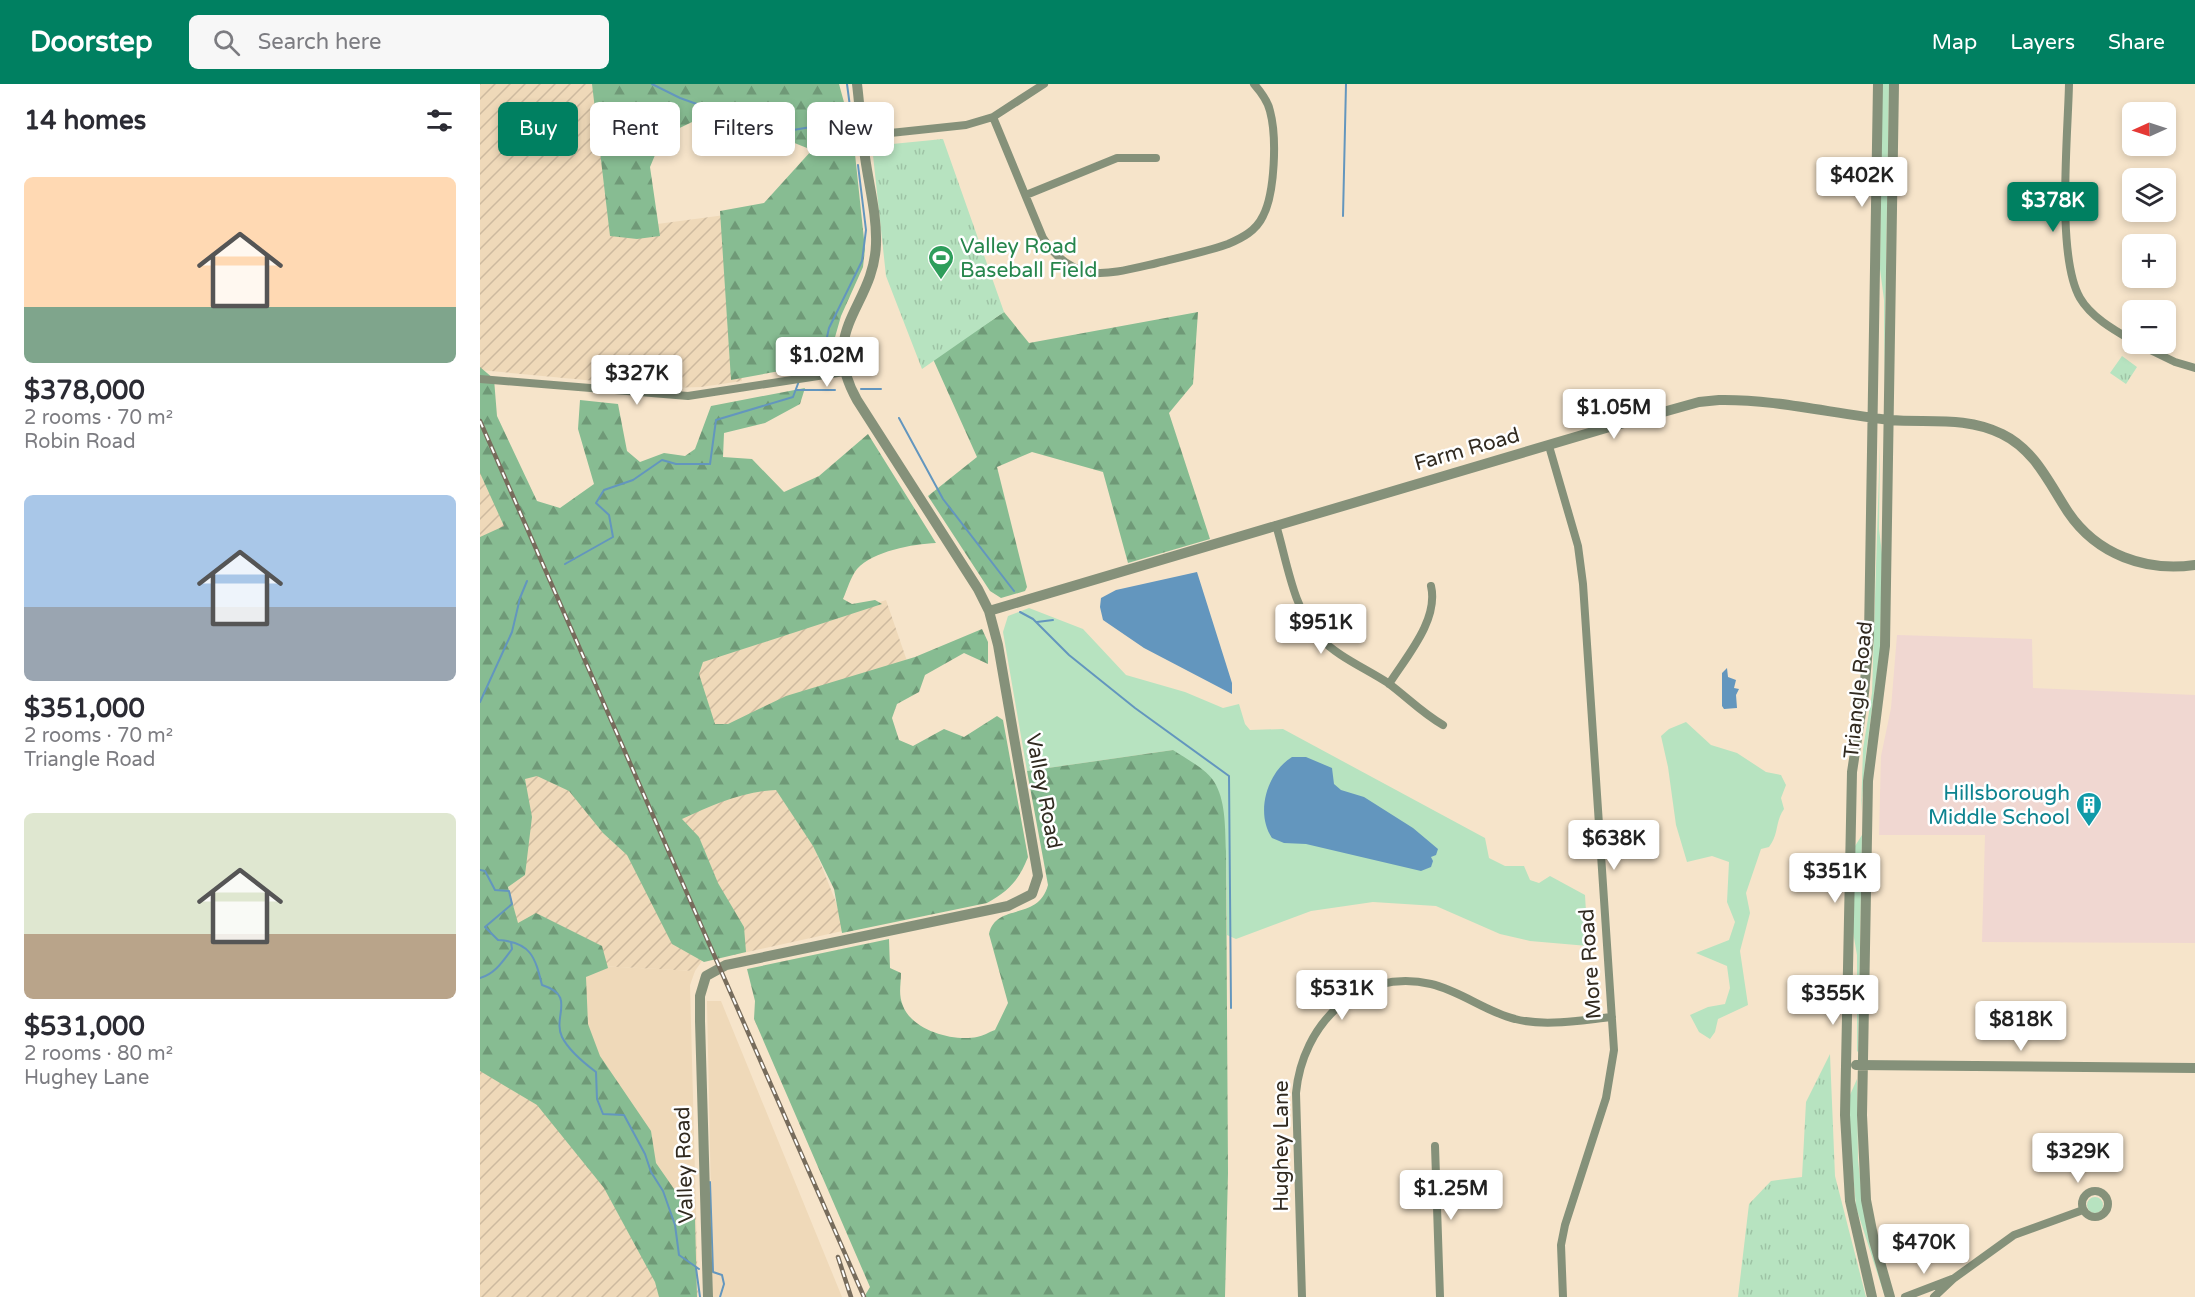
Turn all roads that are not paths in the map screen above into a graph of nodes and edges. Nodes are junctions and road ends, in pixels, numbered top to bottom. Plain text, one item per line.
1 (857, 84) edge
2 (1044, 84) edge
3 (1254, 84) edge
4 (1878, 84) edge
5 (1894, 84) edge
6 (2069, 84) edge
7 (859, 102) edge
8 (993, 117) junction
9 (894, 133) edge
10 (865, 156) edge
11 (1156, 158) dead end
12 (1026, 195) junction
13 (2122, 334) edge
14 (2159, 354) edge
15 (2195, 368) edge
16 (844, 372) junction
17 (480, 379) edge
18 (1874, 417) junction
19 (1890, 420) junction
20 (1549, 446) junction
21 (1276, 525) junction
22 (2195, 565) edge
23 (1431, 586) dead end
24 (989, 611) junction
25 (1389, 684) junction
26 (1443, 725) dead end
27 (1612, 1017) junction
28 (1846, 1065) junction
29 (1863, 1065) junction
30 (2195, 1068) edge
31 (1435, 1146) dead end
32 (2083, 1210) dead end
33 (1953, 1279) junction
34 (708, 1297) edge
35 (1302, 1297) edge
36 (1440, 1297) edge
37 (1563, 1297) edge
38 (1872, 1297) edge
39 (1890, 1297) edge
40 (1905, 1297) edge
41 (1934, 1297) edge

1 - 7 street, Valley Road
2 - 8 street
3 - 12 street
4 - 18 street, Triangle Road
5 - 19 street, Triangle Road
6 - 13 street
8 - 9 street
8 - 12 street
10 - 16 street, Valley Road
11 - 12 street
14 - 15 street
16 - 17 street
16 - 24 street, Valley Road
18 - 19 street, Farm Road
18 - 20 street, Farm Road
18 - 28 street, Triangle Road
19 - 22 street, Farm Road
19 - 29 street, Triangle Road
20 - 21 street, Farm Road
20 - 27 street, More Road
21 - 24 street, Farm Road
21 - 25 street
23 - 25 street
24 - 34 street, Valley Road
25 - 26 street
27 - 35 street, Hughey Lane
27 - 37 street, More Road
28 - 29 street
28 - 38 street, Triangle Road
29 - 30 street
29 - 39 street, Triangle Road
31 - 36 street
32 - 33 street
33 - 40 street
33 - 41 street

